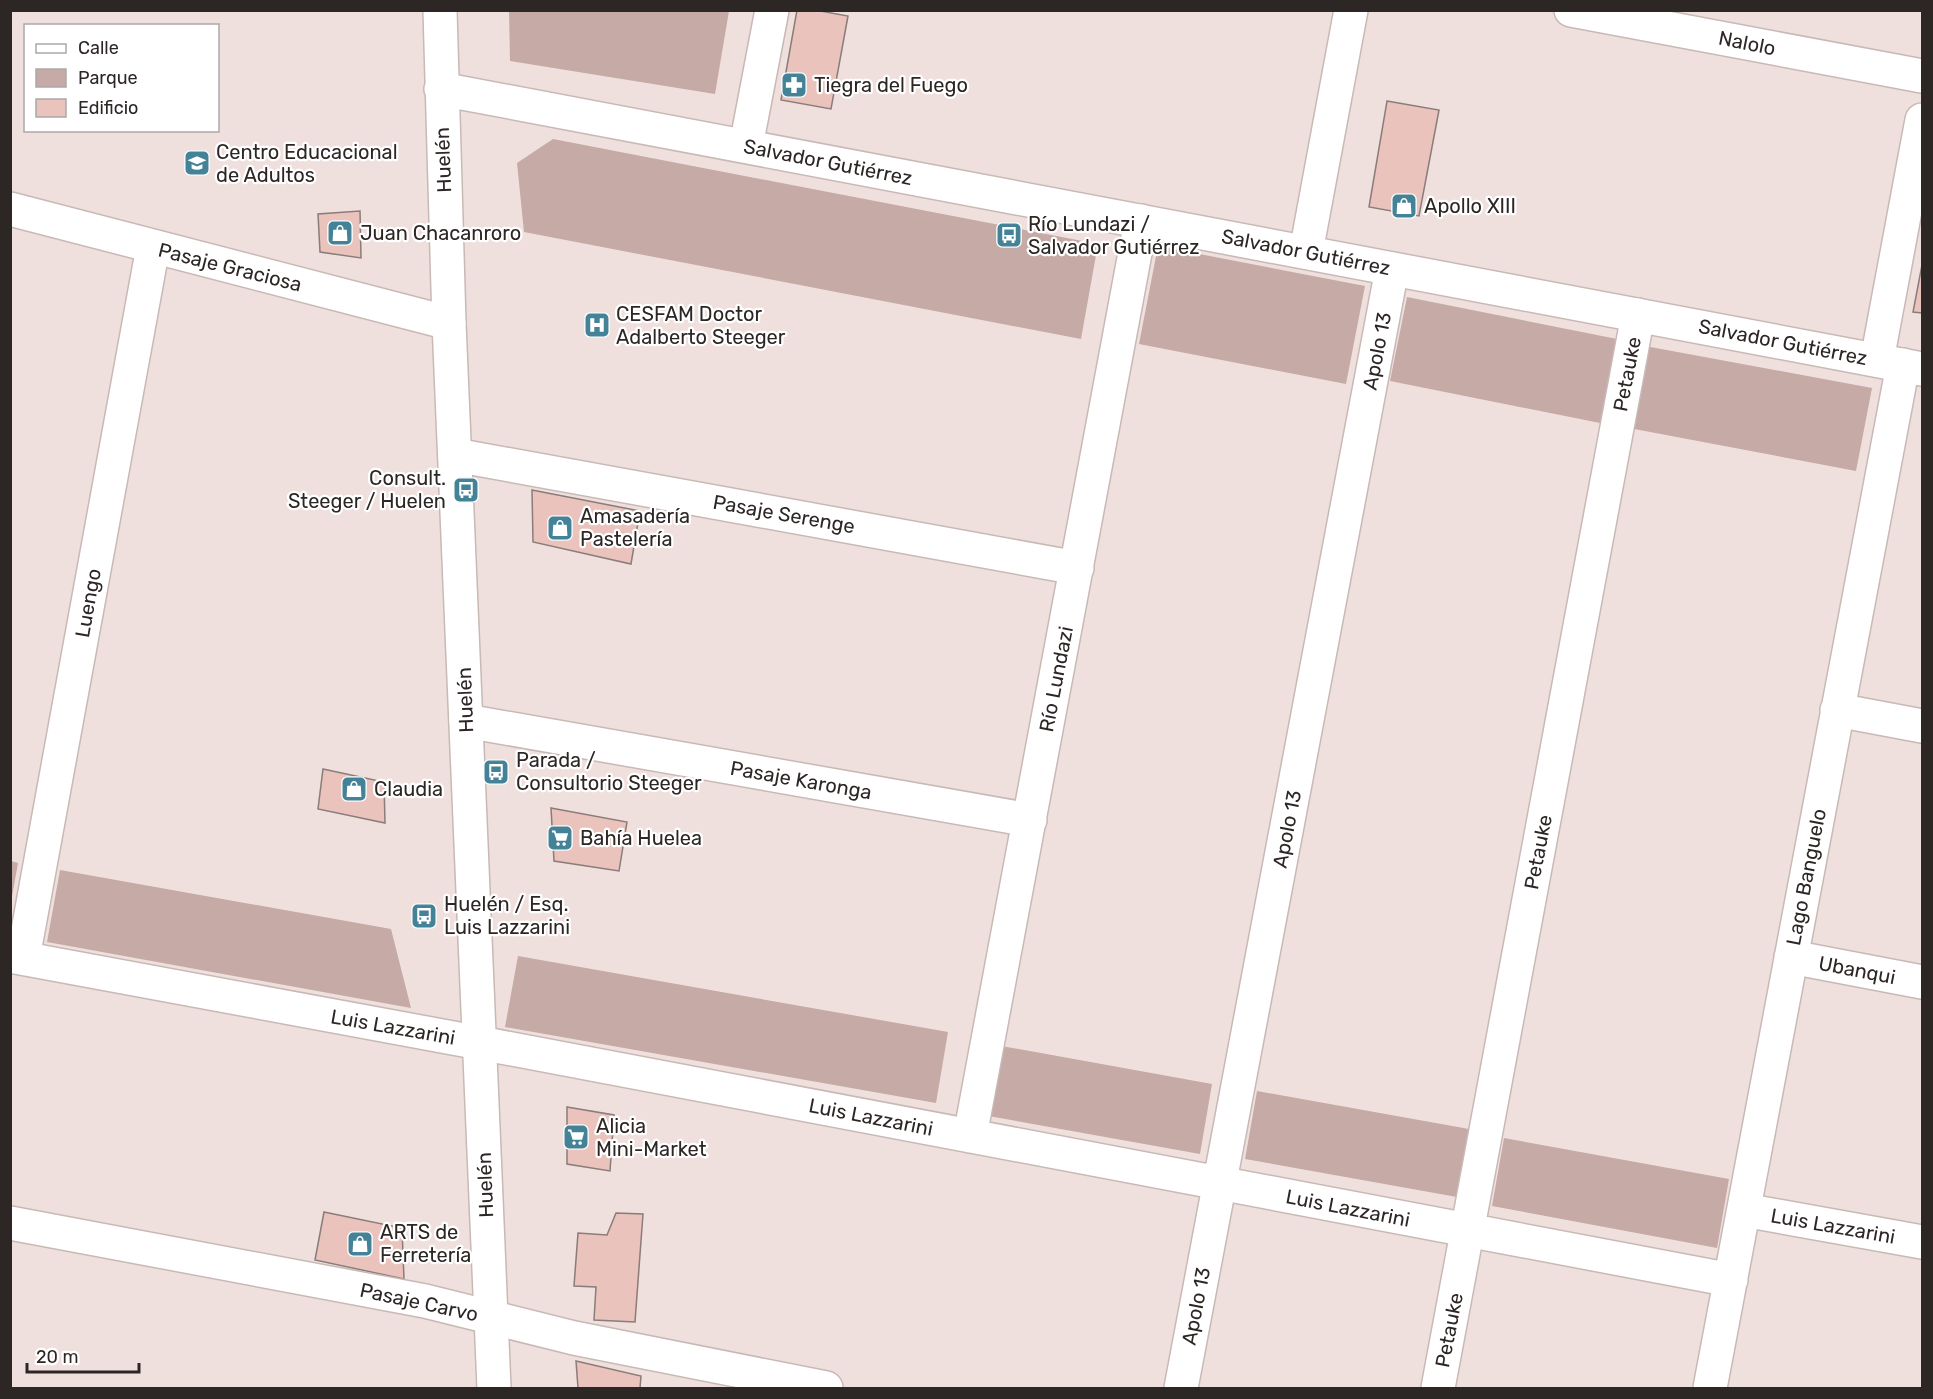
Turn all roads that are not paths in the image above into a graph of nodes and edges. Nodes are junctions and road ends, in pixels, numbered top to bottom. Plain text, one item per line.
1 (440, 10) edge
2 (772, 10) edge
3 (1351, 10) edge
4 (1571, 10) edge
5 (1923, 76) edge
6 (441, 89) junction
7 (1923, 120) edge
8 (746, 146) junction
9 (10, 209) edge
10 (1141, 221) junction
11 (153, 247) junction
12 (1306, 252) junction
13 (1392, 268) junction
14 (1638, 315) junction
15 (449, 323) junction
16 (1901, 364) edge
17 (455, 455) junction
18 (1077, 568) junction
19 (1837, 710) junction
20 (466, 721) junction
21 (1923, 726) edge
22 (1030, 820) junction
23 (17, 957) edge
24 (1791, 957) junction
25 (1923, 982) edge
26 (480, 1043) junction
27 (970, 1136) junction
28 (1220, 1183) junction
29 (1744, 1210) junction
30 (10, 1223) edge
31 (1468, 1230) junction
32 (1923, 1242) edge
33 (1731, 1280) junction
34 (491, 1317) junction
35 (494, 1389) edge
36 (826, 1389) edge
37 (1181, 1389) edge
38 (1438, 1389) edge
39 (1710, 1389) edge

1 - 6 street, Huelén
2 - 8 street
3 - 12 street
4 - 5 street, Nalolo
6 - 8 street, Salvador Gutiérrez
6 - 15 street, Huelén
7 - 16 street, Lago Banguelo
8 - 10 street, Salvador Gutiérrez
9 - 11 street, Pasaje Graciosa
10 - 12 street, Salvador Gutiérrez
10 - 18 street, Río Lundazi
11 - 15 street, Pasaje Graciosa
11 - 23 street, Luengo
12 - 13 street, Salvador Gutiérrez
13 - 14 street, Salvador Gutiérrez
13 - 28 street, Apolo 13
14 - 16 street, Salvador Gutiérrez
14 - 31 street, Petauke
15 - 17 street, Huelén
16 - 19 street, Lago Banguelo
17 - 18 street, Pasaje Serenge
17 - 20 street, Huelén
18 - 22 street, Río Lundazi
19 - 21 street
19 - 24 street, Lago Banguelo
20 - 22 street, Pasaje Karonga
20 - 26 street, Huelén
22 - 27 street, Río Lundazi
23 - 26 street, Luis Lazzarini
24 - 25 street, Ubanqui
24 - 29 street, Lago Banguelo
26 - 27 street, Luis Lazzarini
26 - 34 street, Huelén
27 - 28 street, Luis Lazzarini
28 - 31 street, Luis Lazzarini
28 - 37 street, Apolo 13
29 - 32 street, Luis Lazzarini
29 - 33 street, Lago Banguelo
30 - 34 street, Pasaje Carvo
31 - 33 street, Luis Lazzarini
31 - 38 street, Petauke
33 - 39 street, Lago Banguelo
34 - 35 street, Huelén
34 - 36 street, Pasaje Carvo

